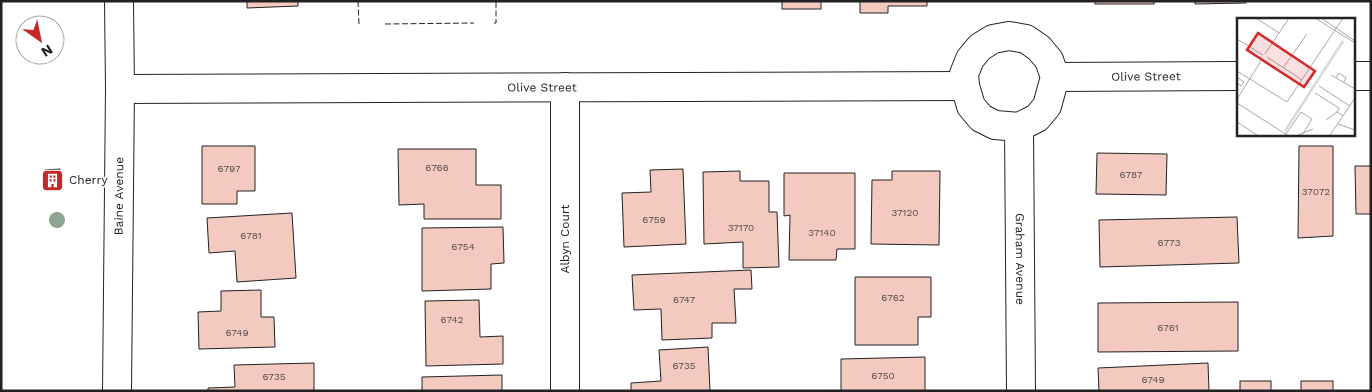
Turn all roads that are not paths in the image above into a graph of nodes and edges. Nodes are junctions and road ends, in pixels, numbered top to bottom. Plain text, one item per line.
1 (119, 1) edge
2 (1237, 76) edge
3 (1354, 76) edge
4 (1371, 76) edge
5 (1054, 77) junction
6 (965, 86) junction
7 (565, 87) junction
8 (120, 88) junction
9 (1019, 127) junction
10 (117, 391) edge
11 (565, 391) edge
12 (1021, 391) edge

1 - 8 street, Baine Avenue
2 - 5 street, Olive Street
3 - 4 street
5 - 6 street
5 - 9 street
6 - 7 street, Olive Street
6 - 9 street
7 - 8 street, Olive Street
7 - 11 street, Albyn Court
8 - 10 street, Baine Avenue
9 - 12 street, Graham Avenue

